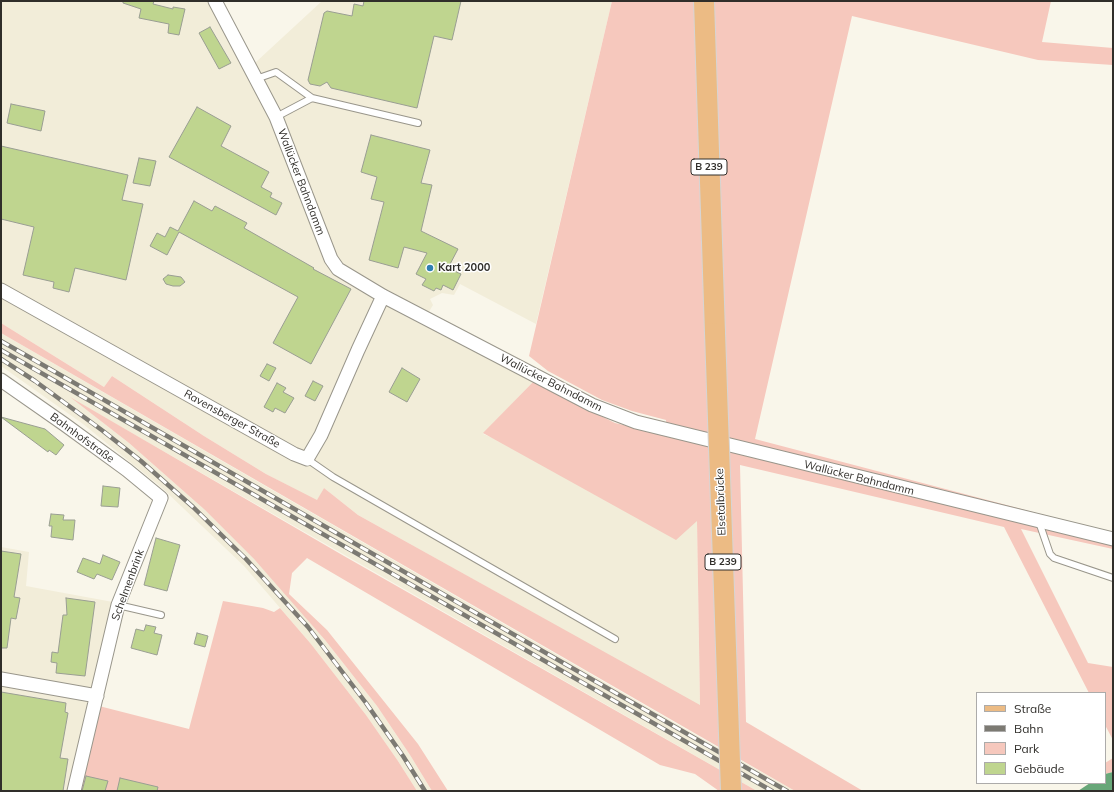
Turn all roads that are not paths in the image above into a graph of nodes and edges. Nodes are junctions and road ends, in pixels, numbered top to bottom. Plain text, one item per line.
1 (215, 1) edge
2 (704, 1) edge
3 (256, 79) junction
4 (312, 98) junction
5 (276, 117) junction
6 (418, 123) dead end
7 (1, 290) edge
8 (383, 296) junction
9 (1, 380) edge
10 (307, 459) junction
11 (161, 498) joint
12 (1039, 522) junction
13 (1113, 539) edge
14 (1113, 578) edge
15 (118, 605) junction
16 (160, 615) dead end
17 (615, 639) dead end
18 (1, 679) edge
19 (97, 696) junction
20 (74, 791) edge
21 (731, 791) edge

1 - 3 street, Wallücker Bahndamm
2 - 21 main road, Elsetalbrücke / B 239, bridge
3 - 4 lane
3 - 5 street, Wallücker Bahndamm
4 - 5 lane
4 - 6 lane
5 - 8 street, Wallücker Bahndamm
7 - 10 street, Ravensberger Straße
8 - 10 street
8 - 12 street, Wallücker Bahndamm
9 - 11 street, Bahnhofstraße
10 - 17 lane
11 - 15 street, Schelmenbrink
12 - 13 street, Wallücker Bahndamm
12 - 14 lane
15 - 16 lane
15 - 19 street, Schelmenbrink
18 - 19 street
19 - 20 street, Schelmenbrink

